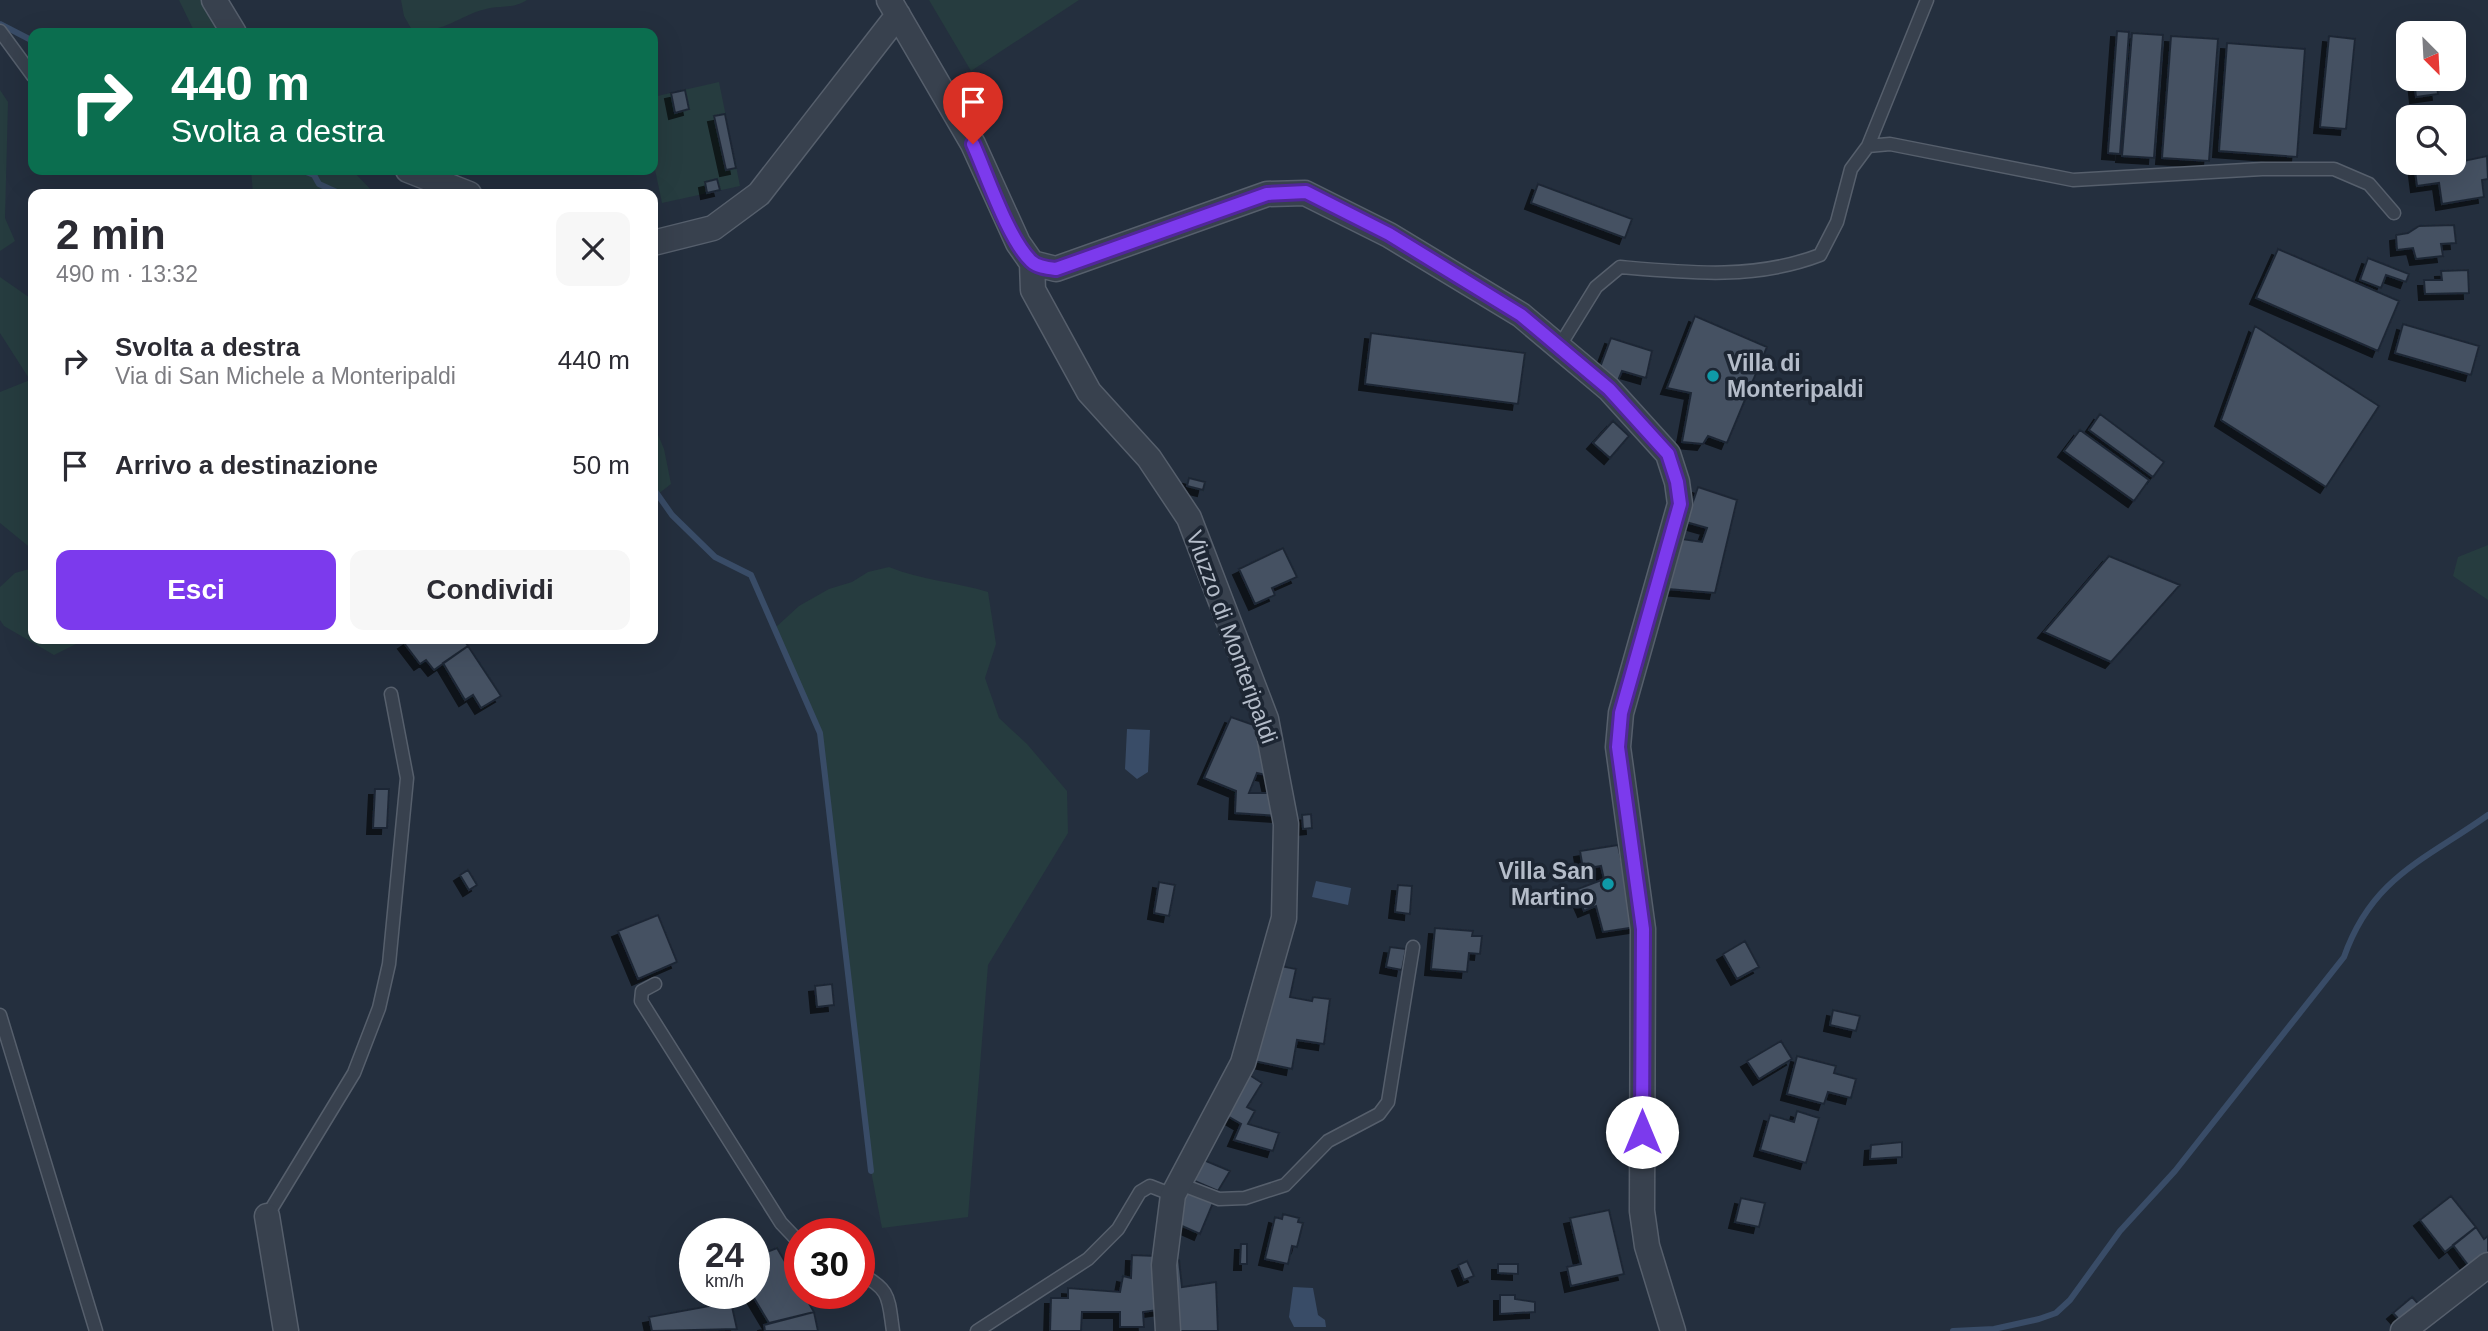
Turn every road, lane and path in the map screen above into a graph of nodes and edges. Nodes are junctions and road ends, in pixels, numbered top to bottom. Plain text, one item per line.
1 (214, 0) edge
2 (1927, 0) edge
3 (893, 8) edge
4 (231, 28) edge
5 (0, 31) edge
6 (28, 69) edge
7 (1868, 146) junction
8 (421, 175) edge
9 (456, 189) edge
10 (2394, 213) dead end
11 (658, 242) edge
12 (1032, 263) junction
13 (1559, 347) junction
14 (391, 694) dead end
15 (1413, 947) dead end
16 (655, 984) dead end
17 (0, 1015) edge
18 (1177, 1190) junction
19 (267, 1216) joint
20 (784, 1226) edge
21 (2488, 1265) edge
22 (875, 1281) edge
23 (2415, 1328) edge
24 (96, 1331) edge
25 (286, 1331) edge
26 (893, 1331) edge
27 (977, 1331) edge
28 (1168, 1331) edge
29 (1673, 1331) edge

1 - 4 street
2 - 7 lane
3 - 11 street
3 - 12 street
5 - 6 lane
7 - 10 lane
7 - 13 lane
8 - 9 street
12 - 13 street
12 - 18 street, Viuzzo di Monteripaldi
13 - 29 street
14 - 19 lane
15 - 18 lane
16 - 20 lane
17 - 24 lane
18 - 27 lane
18 - 28 street, Viuzzo di Monteripaldi
19 - 25 street
21 - 23 street
22 - 26 lane

